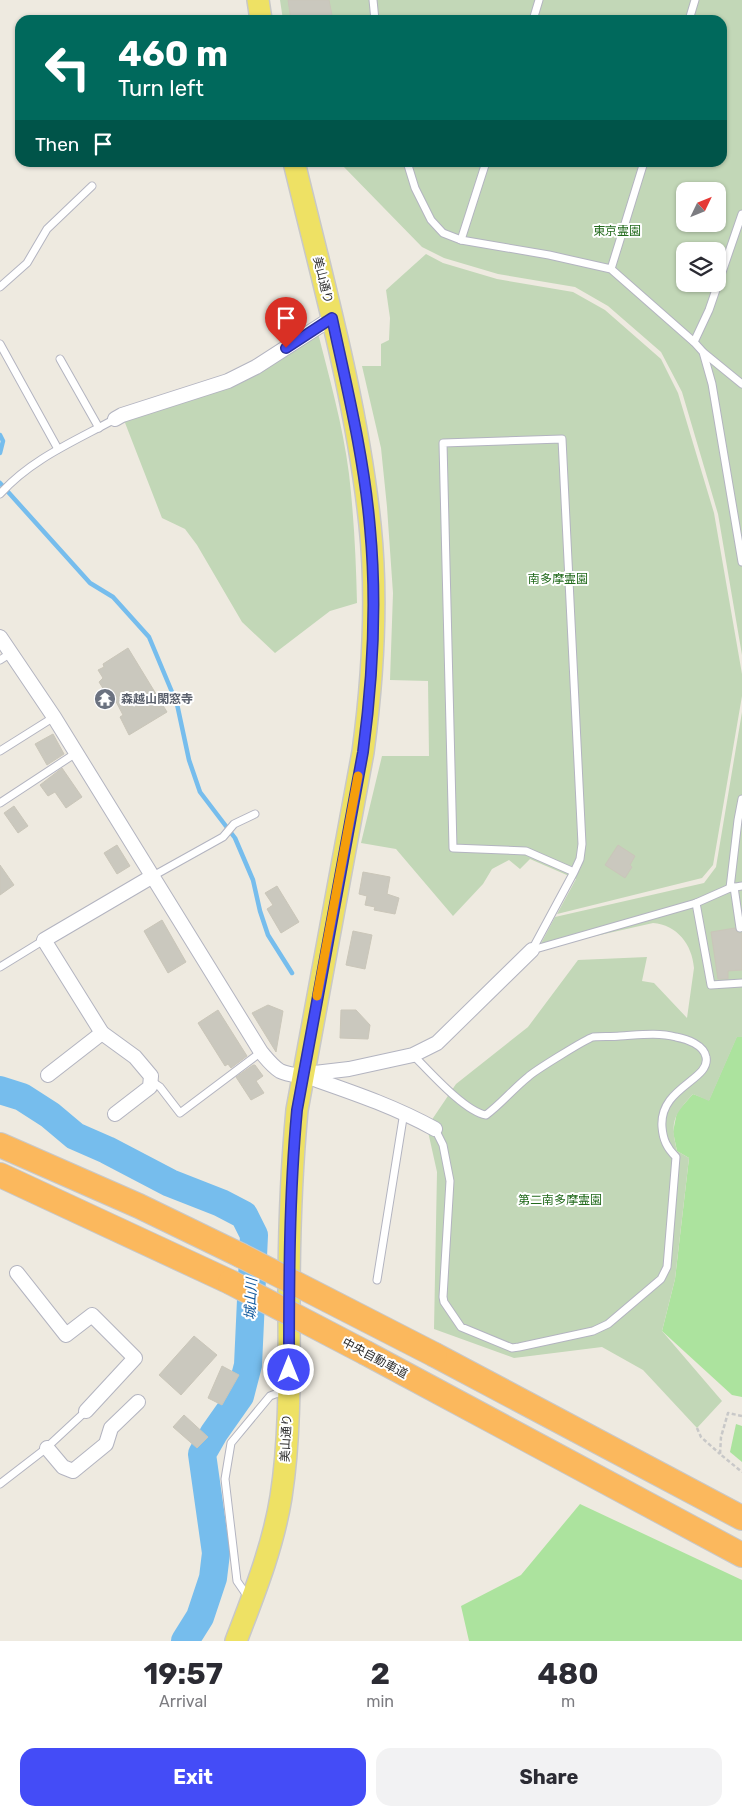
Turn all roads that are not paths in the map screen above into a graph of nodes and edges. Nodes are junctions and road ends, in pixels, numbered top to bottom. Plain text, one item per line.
1 (258, 0) edge
2 (374, 0) edge
3 (539, 0) edge
4 (695, 0) edge
5 (260, 15) edge
6 (375, 15) edge
7 (534, 15) edge
8 (690, 15) edge
9 (295, 167) edge
10 (409, 167) edge
11 (484, 167) edge
12 (642, 167) edge
13 (92, 186) dead end
14 (742, 214) edge
15 (461, 240) junction
16 (610, 269) junction
17 (0, 287) edge
18 (332, 318) junction
19 (694, 342) junction
20 (0, 344) edge
21 (703, 352) junction
22 (60, 359) dead end
23 (742, 384) edge
24 (115, 419) joint
25 (99, 428) junction
26 (58, 450) junction
27 (0, 493) edge
28 (742, 562) edge
29 (0, 637) edge
30 (6, 656) edge
31 (54, 717) junction
32 (0, 751) edge
33 (76, 753) junction
34 (742, 799) edge
35 (0, 803) edge
36 (255, 814) dead end
37 (574, 872) junction
38 (153, 876) junction
39 (742, 886) edge
40 (732, 887) junction
41 (696, 903) junction
42 (740, 928) dead end
43 (44, 940) junction
44 (532, 950) junction
45 (0, 967) edge
46 (742, 983) edge
47 (102, 1033) junction
48 (261, 1052) junction
49 (412, 1055) junction
50 (302, 1075) junction
51 (48, 1076) dead end
52 (151, 1081) junction
53 (404, 1112) junction
54 (115, 1114) dead end
55 (435, 1129) joint
56 (0, 1145) edge
57 (0, 1175) edge
58 (17, 1273) dead end
59 (377, 1280) dead end
60 (289, 1389) junction
61 (138, 1402) dead end
62 (86, 1411) joint
63 (47, 1448) junction
64 (0, 1484) edge
65 (742, 1518) edge
66 (742, 1555) edge
67 (251, 1602) junction
68 (236, 1641) edge

1 - 5 main road
2 - 6 lane
3 - 7 lane
4 - 8 lane
9 - 18 main road, 美山通り
10 - 15 lane
11 - 15 lane
12 - 16 lane
13 - 17 lane
14 - 19 lane
15 - 16 lane
16 - 19 lane
18 - 24 street
18 - 50 main road, 美山通り
19 - 21 lane
20 - 26 lane
21 - 23 lane
21 - 28 lane
22 - 25 lane
24 - 25 lane
25 - 26 lane
26 - 27 lane
29 - 30 street
30 - 31 street
31 - 32 lane
31 - 33 street
33 - 35 lane
33 - 38 street
34 - 40 lane
36 - 38 lane
37 - 37 lane
37 - 44 lane
38 - 43 street
38 - 48 street
39 - 40 lane
40 - 41 lane
40 - 42 lane
41 - 44 lane
41 - 46 lane
43 - 45 lane
43 - 47 street
44 - 49 street
47 - 51 street
47 - 52 street
48 - 50 street
48 - 52 lane
49 - 50 street
49 - 55 lane
50 - 53 street
50 - 60 main road, 美山通り
52 - 54 street
53 - 55 street
53 - 59 lane
56 - 65 highway, bridge
57 - 66 highway, 中央自動車道, bridge
58 - 62 street
60 - 67 main road, 美山通り
60 - 67 lane
61 - 63 street
62 - 63 lane
63 - 64 lane
67 - 68 main road, 美山通り

